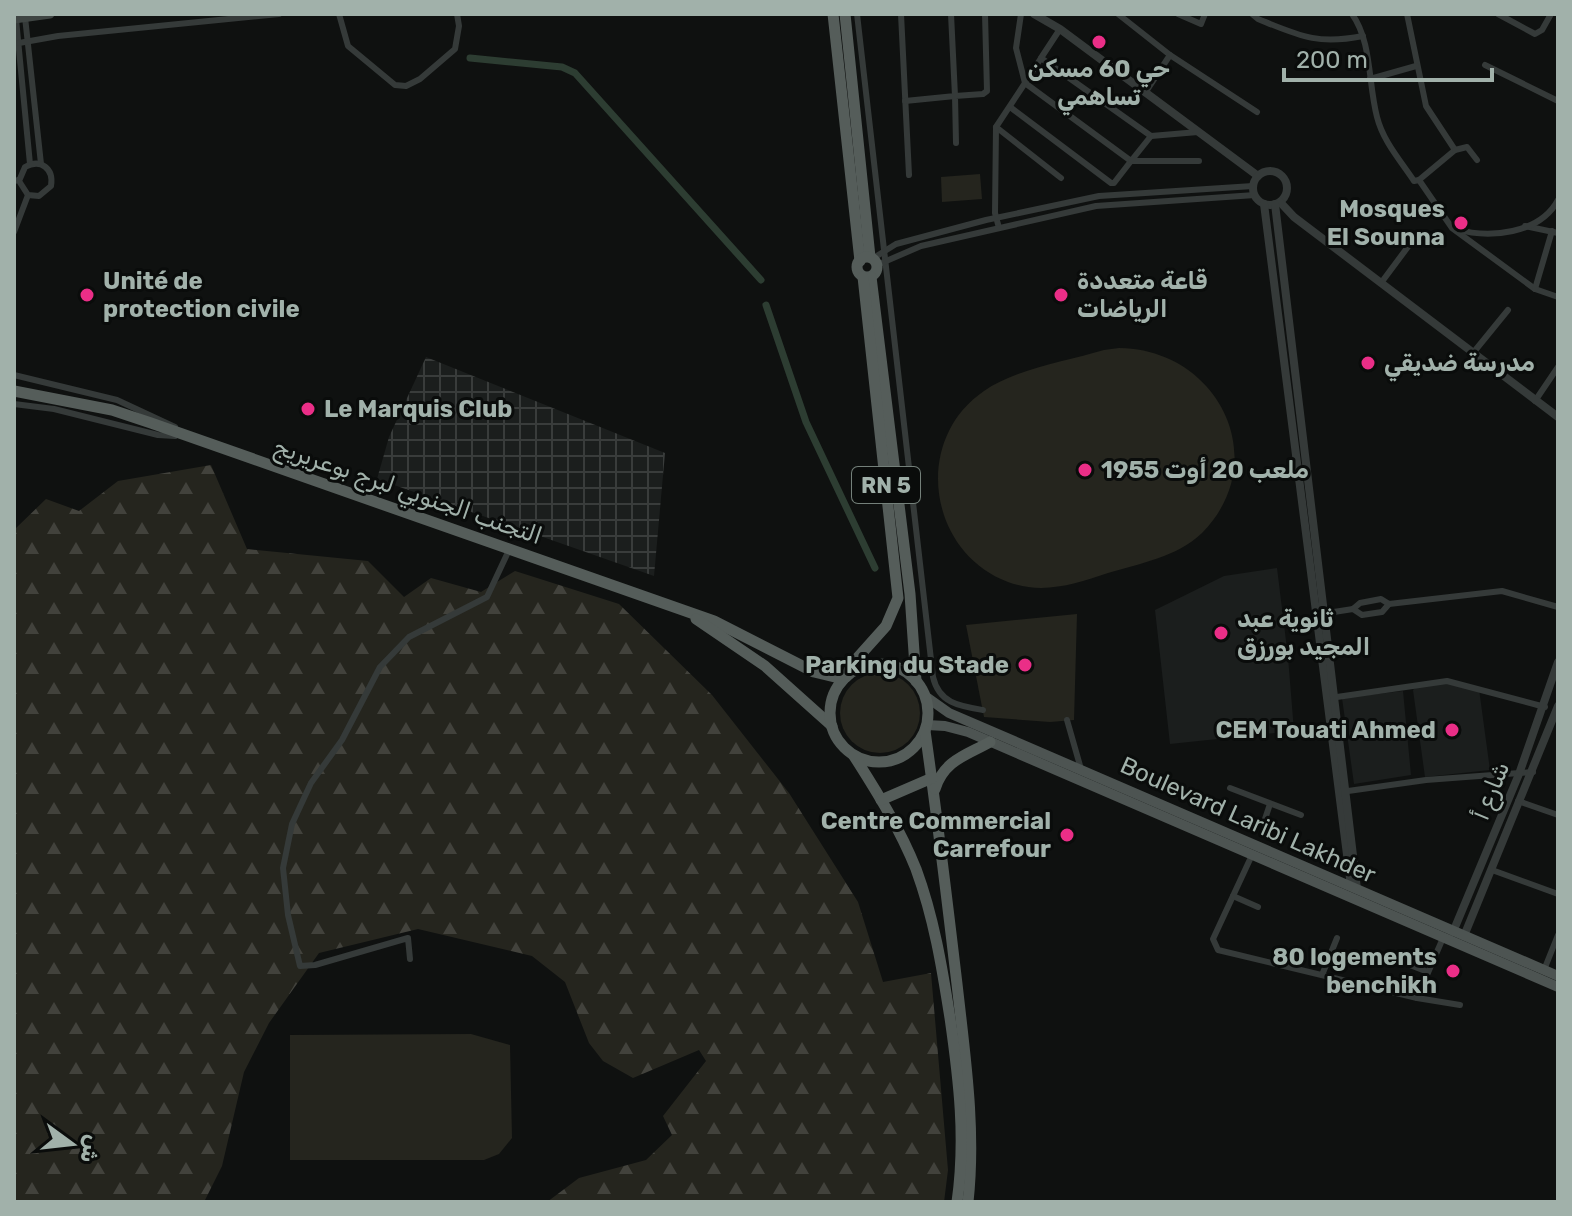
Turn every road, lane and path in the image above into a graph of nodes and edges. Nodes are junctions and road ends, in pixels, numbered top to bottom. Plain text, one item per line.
1 (50, 14) edge
2 (279, 14) edge
3 (339, 14) edge
4 (457, 14) edge
5 (833, 14) edge
6 (845, 14) edge
7 (857, 14) edge
8 (901, 14) edge
9 (951, 14) edge
10 (985, 14) edge
11 (1021, 14) edge
12 (1034, 14) edge
13 (1118, 14) edge
14 (1178, 14) edge
15 (1205, 14) edge
16 (1252, 14) edge
17 (1352, 14) edge
18 (1407, 14) edge
19 (1498, 14) edge
20 (1551, 14) edge
21 (18, 18) edge
22 (1060, 29) junction
23 (1363, 36) junction
24 (28, 41) junction
25 (19, 43) junction
26 (1170, 55) junction
27 (1041, 58) junction
28 (1485, 65) dead end
29 (1416, 66) junction
30 (1370, 79) junction
31 (1025, 83) junction
32 (1145, 93) junction
33 (955, 96) junction
34 (905, 101) junction
35 (1558, 101) edge
36 (1010, 107) junction
37 (1257, 112) dead end
38 (996, 127) junction
39 (1198, 132) junction
40 (1151, 136) junction
41 (956, 143) dead end
42 (1455, 150) junction
43 (1477, 160) dead end
44 (1131, 161) junction
45 (1199, 161) dead end
46 (30, 164) junction
47 (41, 164) junction
48 (909, 175) dead end
49 (1258, 176) junction
50 (1061, 178) dead end
51 (1419, 180) junction
52 (16, 181) edge
53 (1254, 191) junction
54 (27, 198) junction
55 (1558, 200) edge
56 (14, 203) edge
57 (1278, 203) junction
58 (1264, 204) junction
59 (996, 218) junction
60 (1525, 226) junction
61 (999, 228) junction
62 (1452, 228) junction
63 (14, 232) edge
64 (1555, 232) edge
65 (1413, 240) dead end
66 (884, 251) junction
67 (873, 260) junction
68 (867, 277) junction
69 (1381, 283) junction
70 (1535, 289) junction
71 (1558, 297) edge
72 (1508, 310) dead end
73 (1473, 353) junction
74 (1558, 367) edge
75 (14, 375) edge
76 (14, 391) edge
77 (1535, 401) junction
78 (14, 404) edge
79 (1558, 417) edge
80 (192, 437) junction
81 (509, 550) junction
82 (1389, 604) junction
83 (1558, 607) edge
84 (1353, 609) junction
85 (689, 614) junction
86 (1320, 614) junction
87 (1558, 662) edge
88 (933, 677) junction
89 (845, 678) junction
90 (921, 688) junction
91 (1331, 698) junction
92 (1558, 706) edge
93 (1545, 707) junction
94 (983, 710) dead end
95 (1067, 720) dead end
96 (832, 726) junction
97 (926, 728) junction
98 (990, 742) junction
99 (854, 756) junction
100 (1533, 772) junction
101 (1079, 774) junction
102 (1519, 774) junction
103 (932, 778) junction
104 (1230, 788) dead end
105 (1342, 792) junction
106 (934, 793) junction
107 (881, 800) junction
108 (1518, 801) junction
109 (1270, 804) junction
110 (1301, 815) dead end
111 (1558, 815) edge
112 (1265, 819) dead end
113 (1252, 855) junction
114 (1492, 870) junction
115 (1354, 891) junction
116 (1558, 894) edge
117 (1233, 896) junction
118 (1258, 907) dead end
119 (1558, 935) edge
120 (1457, 937) junction
121 (1337, 938) dead end
122 (1443, 938) junction
123 (1389, 957) dead end
124 (410, 959) dead end
125 (1544, 970) junction
126 (1428, 972) junction
127 (1322, 975) junction
128 (1558, 976) edge
129 (1558, 987) edge
130 (1417, 998) junction
131 (1460, 1005) dead end
132 (957, 1202) edge
133 (968, 1202) edge

1 - 21 main road
2 - 24 street
3 - 4 street
5 - 67 highway, RN 5
6 - 67 highway, RN 5
7 - 66 street
8 - 34 street
9 - 33 street
10 - 33 street
11 - 31 street
12 - 22 street
13 - 26 street
14 - 15 street
16 - 23 street
17 - 23 street
18 - 29 street
19 - 20 street
21 - 24 street
21 - 25 street
22 - 27 street
22 - 32 street
23 - 30 street
24 - 25 street
24 - 47 street
25 - 46 street
26 - 32 street
26 - 37 street
27 - 31 street
27 - 40 street
28 - 35 street
29 - 30 street
29 - 42 street
30 - 51 street
31 - 36 street
31 - 44 street
32 - 39 street
33 - 34 street
33 - 41 street
34 - 48 street
36 - 38 street
36 - 44 street
38 - 50 street
38 - 59 street
39 - 40 street
39 - 49 street
40 - 44 street
42 - 43 street
42 - 51 street
44 - 45 street
46 - 47 street
46 - 52 street
47 - 54 street
49 - 53 street
49 - 57 street
51 - 62 street
52 - 54 street
53 - 58 street
53 - 59 street
53 - 61 street
54 - 56 street
54 - 63 street
55 - 60 street
57 - 58 street
57 - 69 street
57 - 86 street
58 - 86 street
59 - 61 street
59 - 66 street
60 - 62 street
60 - 64 street
61 - 67 street
62 - 70 street
64 - 70 street
65 - 69 street
66 - 67 street
66 - 67 street
67 - 68 highway
67 - 68 highway, RN 5
67 - 88 street
68 - 89 highway, RN 5
68 - 90 highway, RN 5
69 - 73 street
70 - 71 street
72 - 73 street
73 - 77 street
74 - 77 street
75 - 80 street
76 - 80 highway, التجنب الجنوبي لبرج بوعريريج
77 - 79 street
78 - 80 street
80 - 81 highway, التجنب الجنوبي لبرج بوعريريج
81 - 85 highway, التجنب الجنوبي لبرج بوعريريج
81 - 124 street
82 - 83 street
82 - 84 street
82 - 84 street
84 - 86 street
85 - 89 highway, التجنب الجنوبي لبرج بوعريريج
85 - 96 highway, التجنب الجنوبي لبرج بوعريريج
86 - 91 street
87 - 93 street, شارع أ
88 - 90 highway
88 - 94 street
89 - 90 highway
89 - 96 highway
90 - 97 highway
90 - 101 main road, Boulevard Laribi Lakhder
91 - 93 street
91 - 105 street
92 - 100 street, شارع أ
93 - 102 street, شارع أ
95 - 101 street
96 - 99 highway
97 - 98 main road, Boulevard Laribi Lakhder
97 - 99 highway
97 - 103 highway
98 - 101 main road, Boulevard Laribi Lakhder
98 - 106 highway
99 - 107 highway
100 - 102 street
100 - 108 street, شارع أ
101 - 113 main road, Boulevard Laribi Lakhder
101 - 115 main road, Boulevard Laribi Lakhder
102 - 105 street
102 - 120 street, شارع أ
103 - 106 highway
103 - 107 highway
104 - 109 street
105 - 115 street
106 - 133 highway
107 - 132 highway
108 - 111 street
108 - 114 street, شارع أ
109 - 110 street
109 - 112 street
113 - 115 main road, Boulevard Laribi Lakhder
113 - 117 street
114 - 116 street
114 - 120 street, شارع أ
115 - 120 main road, Boulevard Laribi Lakhder
115 - 122 main road, Boulevard Laribi Lakhder
117 - 118 street
117 - 127 street
119 - 125 street
120 - 122 main road, Boulevard Laribi Lakhder
120 - 125 main road, Boulevard Laribi Lakhder
120 - 129 main road, Boulevard Laribi Lakhder
121 - 127 street
122 - 126 street
123 - 126 street
125 - 128 main road, Boulevard Laribi Lakhder
126 - 130 street
127 - 130 street
130 - 131 street

